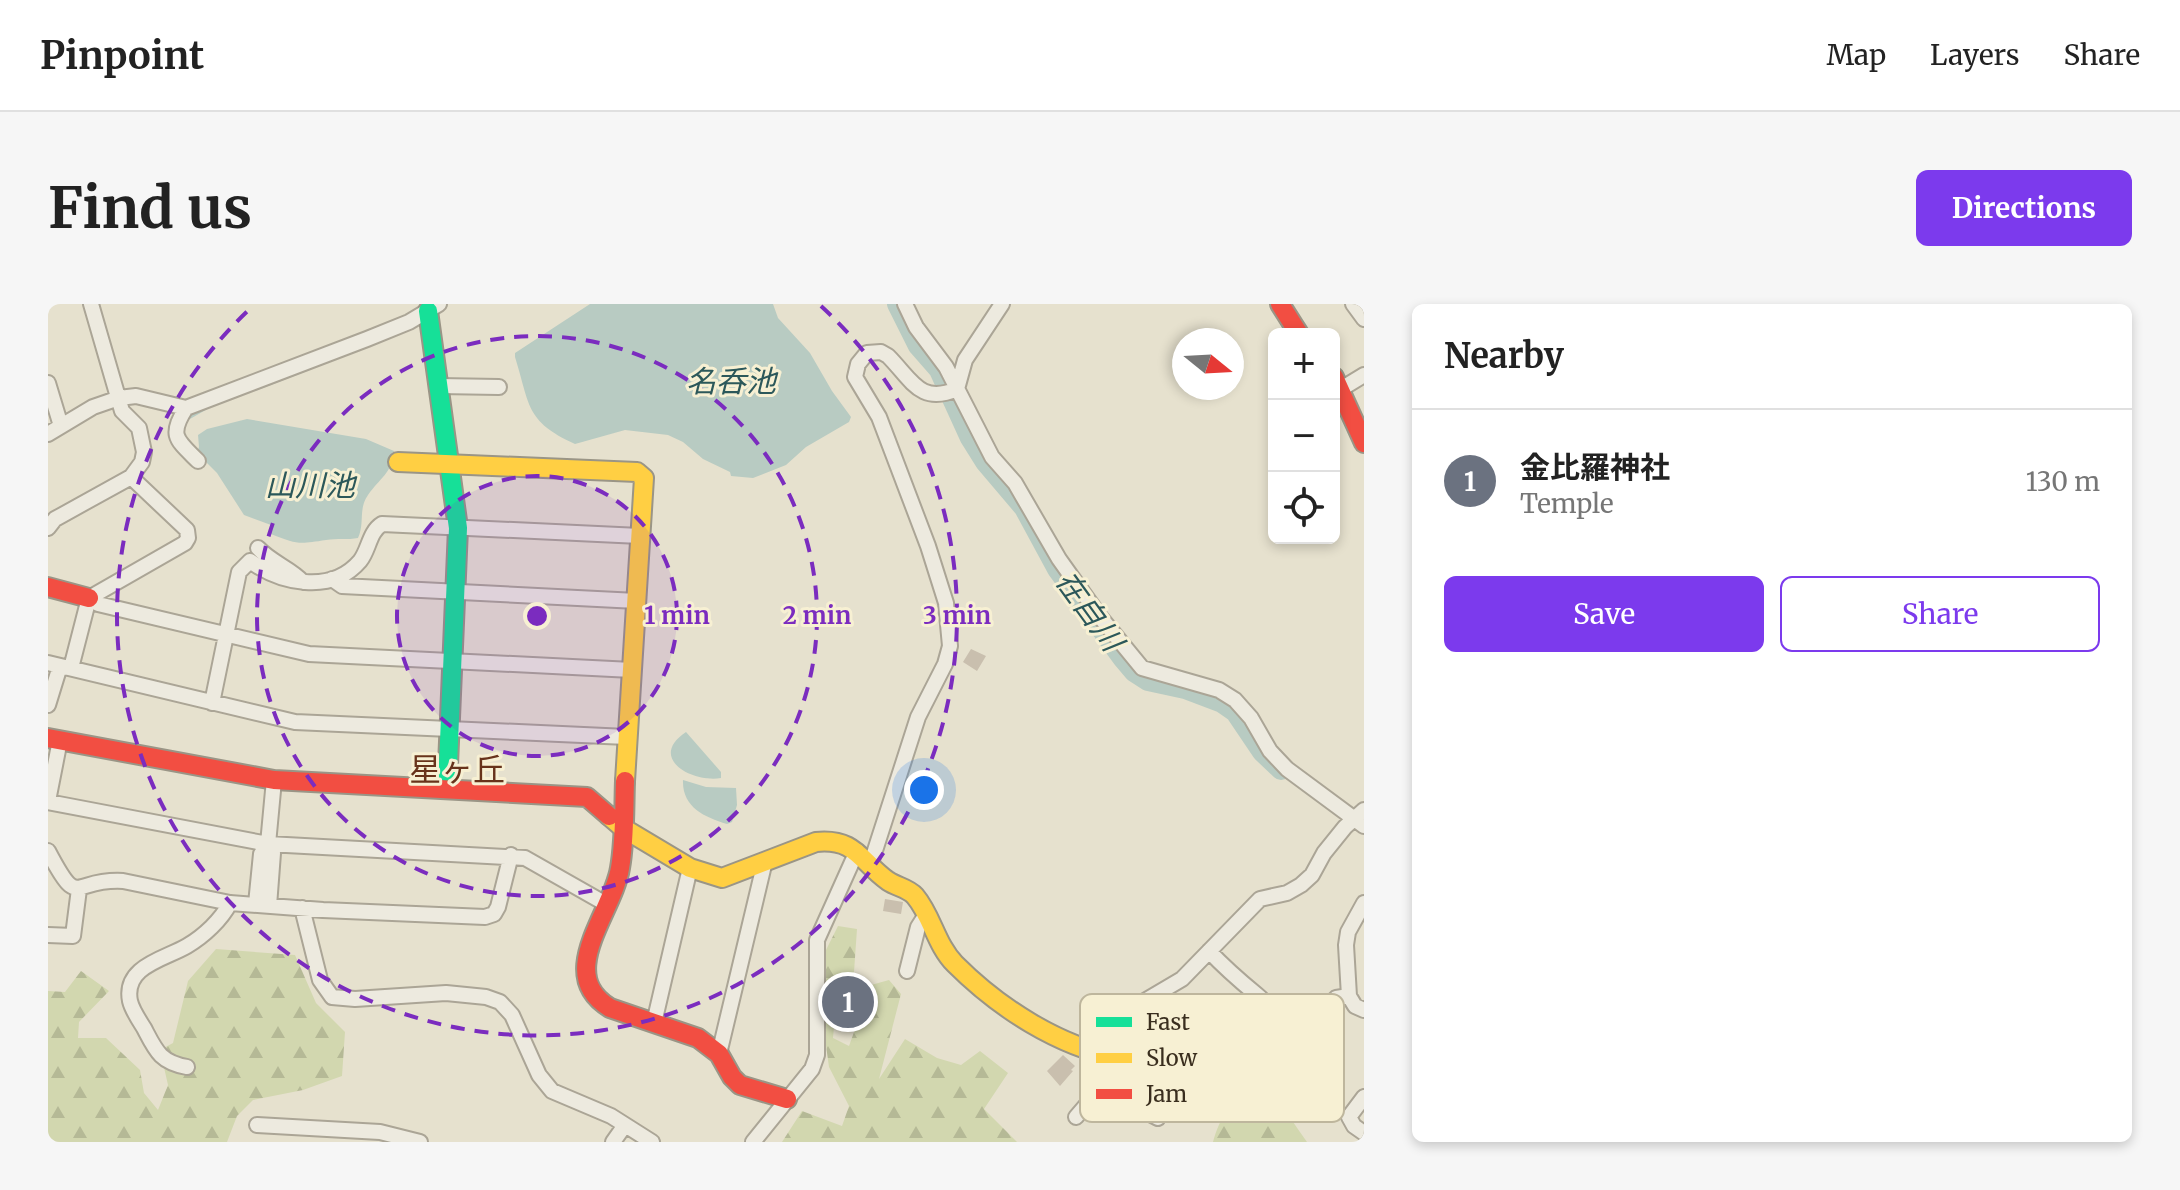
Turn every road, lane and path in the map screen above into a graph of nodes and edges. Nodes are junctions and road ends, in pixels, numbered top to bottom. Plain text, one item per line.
1 (91, 304) edge
2 (905, 304) edge
3 (1002, 304) edge
4 (1280, 304) edge
5 (1353, 304) edge
6 (433, 307) edge
7 (1364, 319) edge
8 (1295, 328) edge
9 (1364, 375) edge
10 (1340, 382) edge
11 (48, 383) edge
12 (439, 386) junction
13 (499, 388) dead end
14 (1340, 388) edge
15 (957, 389) junction
16 (119, 398) junction
17 (186, 408) junction
18 (54, 430) edge
19 (1364, 443) edge
20 (198, 461) dead end
21 (398, 462) dead end
22 (451, 464) junction
23 (131, 477) junction
24 (48, 528) edge
25 (458, 528) junction
26 (640, 536) junction
27 (258, 548) dead end
28 (332, 579) junction
29 (303, 582) junction
30 (48, 587) edge
31 (456, 592) junction
32 (89, 598) junction
33 (637, 601) junction
34 (226, 634) junction
35 (453, 660) junction
36 (60, 666) edge
37 (632, 670) junction
38 (212, 703) junction
39 (48, 705) edge
40 (450, 729) junction
41 (627, 737) junction
42 (54, 739) edge
43 (274, 780) junction
44 (447, 789) junction
45 (48, 801) edge
46 (1361, 818) edge
47 (623, 828) junction
48 (268, 844) junction
49 (48, 851) edge
50 (511, 855) junction
51 (864, 857) junction
52 (765, 861) junction
53 (690, 868) junction
54 (79, 889) junction
55 (230, 903) junction
56 (1364, 903) edge
57 (606, 904) junction
58 (262, 905) junction
59 (302, 908) junction
60 (925, 916) junction
61 (48, 935) edge
62 (1209, 951) junction
63 (907, 971) dead end
64 (1154, 994) edge
65 (1256, 994) edge
66 (1349, 996) junction
67 (1344, 997) edge
68 (1364, 1010) edge
69 (654, 1023) junction
70 (1080, 1050) edge
71 (719, 1054) junction
72 (187, 1067) dead end
73 (1364, 1097) edge
74 (787, 1099) junction
75 (1080, 1112) edge
76 (1076, 1117) dead end
77 (257, 1125) dead end
78 (625, 1125) junction
79 (1364, 1133) edge
80 (420, 1142) edge
81 (613, 1142) edge
82 (652, 1142) edge
83 (753, 1142) edge

1 - 16 street
2 - 15 street
3 - 15 street
4 - 8 street
5 - 7 street
6 - 12 street
6 - 17 street
9 - 10 street
11 - 18 street
12 - 13 street
12 - 22 street
14 - 19 street
15 - 46 street
15 - 51 street
16 - 17 street
16 - 18 street
16 - 23 street
17 - 20 street
21 - 22 street
22 - 25 street
22 - 26 street
23 - 24 street
23 - 32 street
25 - 26 street
25 - 28 street
25 - 31 street
26 - 33 street
27 - 29 street
28 - 29 street
28 - 31 street
29 - 34 street
30 - 32 street
31 - 33 street
31 - 35 street
32 - 34 street
32 - 36 street
33 - 37 street
34 - 35 street
34 - 38 street
35 - 37 street
35 - 40 street
36 - 38 street
36 - 39 street
37 - 41 street
38 - 40 street
40 - 41 street
40 - 44 street
41 - 47 street
42 - 43 street
42 - 45 street
43 - 44 street
43 - 48 street
44 - 47 street
45 - 48 street
46 - 62 street
47 - 53 street
47 - 57 street
48 - 50 street
48 - 58 street
49 - 54 street
50 - 57 street
50 - 59 street
51 - 52 street
51 - 60 street
51 - 74 street
52 - 53 street
52 - 71 street
53 - 69 street
54 - 55 street
54 - 61 street
55 - 58 street
55 - 72 street
56 - 66 street
57 - 69 street
58 - 59 street
59 - 78 street
60 - 63 street
60 - 70 street
62 - 64 street
62 - 65 street
66 - 67 street
66 - 68 street
69 - 71 street
71 - 74 street
73 - 79 street
74 - 83 street
75 - 76 street
77 - 80 street
78 - 81 street
78 - 82 street

